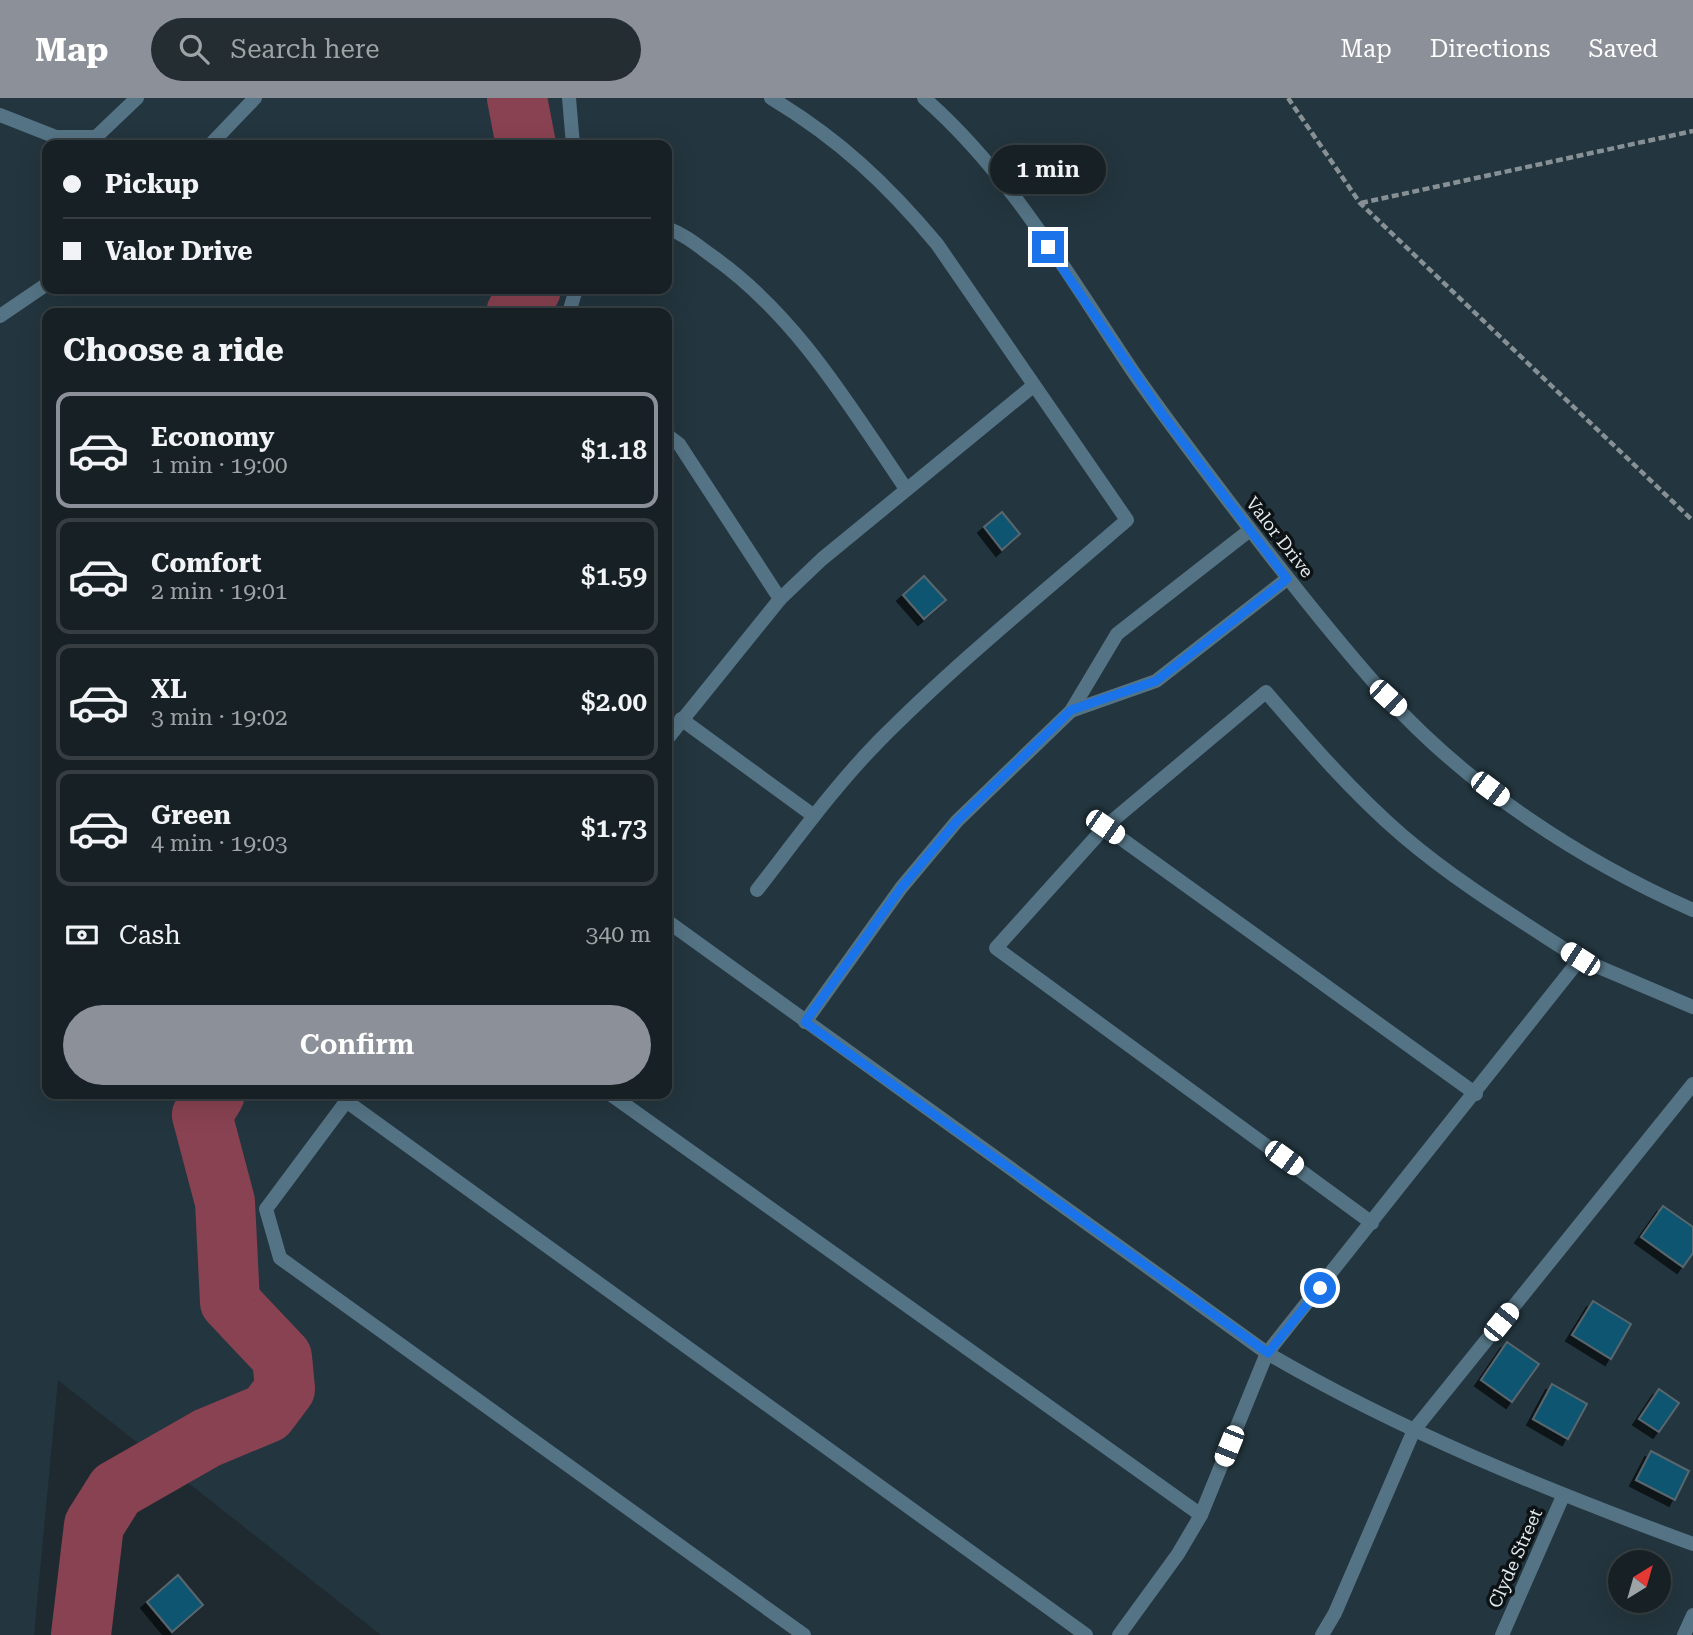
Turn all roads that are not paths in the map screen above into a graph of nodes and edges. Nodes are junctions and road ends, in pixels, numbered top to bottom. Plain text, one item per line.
1 (137, 98) edge
2 (256, 98) edge
3 (569, 98) edge
4 (771, 98) edge
5 (924, 98) edge
6 (0, 115) edge
7 (215, 140) edge
8 (573, 140) edge
9 (672, 230) edge
10 (42, 287) edge
11 (0, 316) edge
12 (1032, 386) junction
13 (672, 439) edge
14 (906, 489) junction
15 (1250, 530) junction
16 (1287, 579) junction
17 (780, 599) junction
18 (1071, 710) junction
19 (681, 719) junction
20 (672, 731) edge
21 (814, 816) junction
22 (1105, 827) junction
23 (757, 890) dead end
24 (1693, 910) edge
25 (672, 925) edge
26 (1580, 959) junction
27 (1693, 1007) edge
28 (805, 1022) junction
29 (1693, 1084) edge
30 (1476, 1094) junction
31 (348, 1099) edge
32 (352, 1099) edge
33 (617, 1099) edge
34 (1373, 1223) junction
35 (1268, 1353) junction
36 (1414, 1430) junction
37 (1563, 1496) junction
38 (1200, 1515) junction
39 (1693, 1544) edge
40 (1693, 1615) edge
41 (804, 1635) edge
42 (1086, 1635) edge
43 (1119, 1635) edge
44 (1322, 1635) edge
45 (1502, 1635) edge
46 (1684, 1635) edge

1 - 6 street
2 - 7 street
3 - 8 street
4 - 12 street
5 - 15 street, Valor Drive
9 - 14 street
10 - 11 street
12 - 14 street
12 - 21 street
13 - 17 street
14 - 17 street
15 - 16 street, Valor Drive
15 - 18 street
16 - 18 street
16 - 24 street, Valor Drive
17 - 19 street
18 - 28 street
19 - 20 street
19 - 21 street
21 - 23 street
22 - 26 street
22 - 30 street
22 - 34 street
25 - 28 street
26 - 27 street
26 - 30 street
28 - 35 street
29 - 36 street
30 - 34 street
31 - 41 street
32 - 42 street
33 - 38 street
34 - 35 street
35 - 36 street
35 - 38 street
36 - 37 street
36 - 44 street
37 - 39 street
37 - 45 street, Clyde Street
38 - 43 street
40 - 46 street

